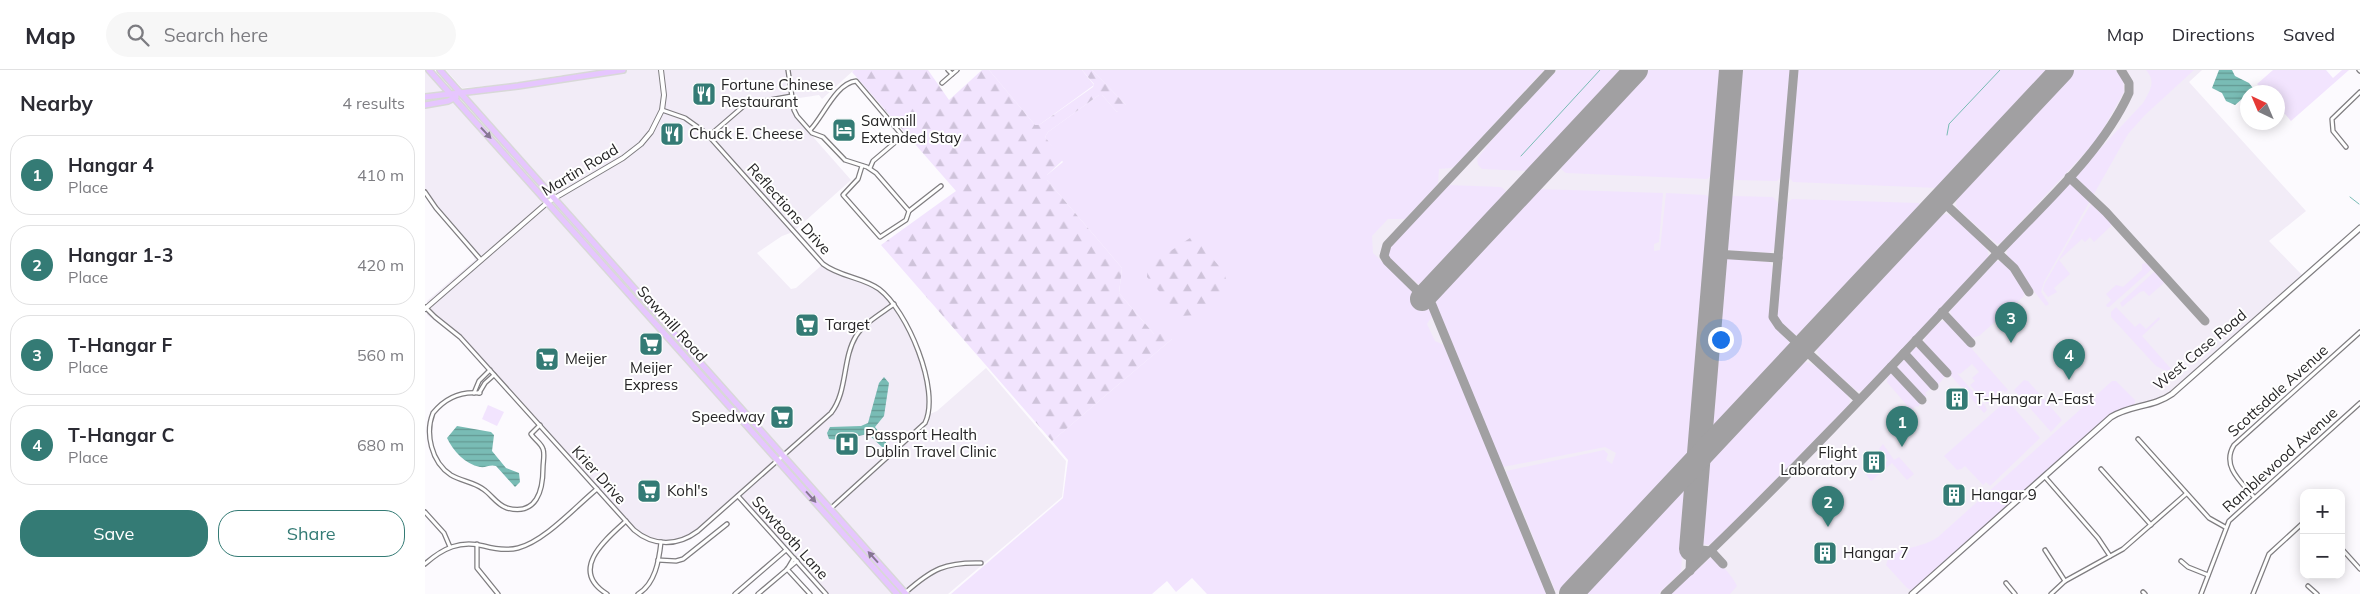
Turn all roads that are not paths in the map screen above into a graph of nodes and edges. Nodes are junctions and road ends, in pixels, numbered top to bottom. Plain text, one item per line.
1 (429, 70) edge
2 (440, 70) edge
3 (623, 70) edge
4 (661, 70) edge
5 (788, 70) edge
6 (948, 70) edge
7 (957, 70) edge
8 (952, 74) junction
9 (942, 83) dead end
10 (2360, 92) edge
11 (449, 93) junction
12 (461, 94) junction
13 (792, 96) junction
14 (425, 97) edge
15 (454, 98) junction
16 (425, 105) edge
17 (662, 110) junction
18 (810, 130) junction
19 (709, 136) junction
20 (2346, 147) dead end
21 (862, 166) junction
22 (870, 168) junction
23 (941, 186) dead end
24 (425, 192) edge
25 (550, 200) junction
26 (909, 211) junction
27 (2360, 228) edge
28 (481, 260) junction
29 (894, 304) junction
30 (425, 308) edge
31 (2360, 332) edge
32 (490, 370) junction
33 (494, 375) junction
34 (474, 393) junction
35 (2360, 403) edge
36 (539, 425) junction
37 (2138, 439) dead end
38 (781, 459) junction
39 (2101, 469) dead end
40 (2045, 477) junction
41 (597, 489) junction
42 (2186, 494) junction
43 (738, 496) junction
44 (2254, 497) junction
45 (830, 509) junction
46 (425, 512) edge
47 (626, 521) junction
48 (727, 524) dead end
49 (2151, 525) junction
50 (2300, 526) edge
51 (2225, 527) junction
52 (661, 542) junction
53 (477, 544) junction
54 (450, 546) junction
55 (787, 550) junction
56 (2045, 550) dead end
57 (2345, 552) edge
58 (2110, 556) junction
59 (794, 558) junction
60 (659, 560) junction
61 (2181, 561) dead end
62 (797, 562) junction
63 (981, 563) dead end
64 (425, 564) edge
65 (787, 569) junction
66 (2360, 569) edge
67 (2207, 574) junction
68 (2065, 581) junction
69 (2006, 583) dead end
70 (2308, 586) dead end
71 (498, 594) edge
72 (607, 594) edge
73 (638, 594) edge
74 (735, 594) edge
75 (758, 594) edge
76 (810, 594) edge
77 (826, 594) edge
78 (897, 594) edge
79 (905, 594) edge
80 (1912, 594) edge
81 (2015, 594) edge
82 (2051, 594) edge
83 (2201, 594) edge
84 (2253, 594) edge
85 (2317, 594) edge

1 - 11 main road, Sawmill Road
2 - 12 main road, Sawmill Road
3 - 12 main road
4 - 17 street, Martin Road
5 - 13 street
6 - 8 street
7 - 8 street
8 - 9 street
10 - 20 street
11 - 12 main road
11 - 14 main road
11 - 15 main road, Sawmill Road
12 - 15 main road
12 - 25 main road, Sawmill Road
13 - 18 street
13 - 19 street
15 - 16 main road
15 -> 25 main road, Sawmill Road
17 - 19 street, Reflections Drive
17 - 25 street, Martin Road
18 - 21 street
18 - 22 street
19 - 29 street, Reflections Drive
21 - 22 street
21 - 26 street
22 - 26 street
23 - 26 street
24 - 28 street
25 - 28 street, Martin Road
25 - 38 main road, Sawmill Road
27 - 40 main road, West Case Road
28 - 30 street, Martin Road
29 - 38 street
29 - 45 street, Reflections Drive
30 - 32 street, Krier Drive
31 - 44 street, Scottsdale Avenue
32 - 33 street, Krier Drive
32 - 34 street
33 - 34 street
33 - 36 street, Krier Drive
34 - 36 street
35 - 44 street, Ramblewood Avenue
36 - 41 street, Krier Drive
37 - 42 street
38 - 43 street
38 - 45 main road, Sawmill Road
38 -> 78 main road, Sawmill Road
39 - 49 street
40 - 58 street
40 - 80 main road, West Case Road
41 - 47 street, Krier Drive
41 - 53 street
42 - 49 street
42 - 51 street
43 - 52 street
43 - 55 street, Sawtooth Lane
44 - 51 street, Ramblewood Avenue
79 -> 45 main road, Sawmill Road
46 - 54 street
47 - 52 street, Krier Drive
47 - 72 street
48 - 60 street
49 - 58 street
50 - 84 street
51 - 67 street, Ramblewood Avenue
52 - 60 street
53 - 54 street
53 - 71 street
54 - 64 street
55 - 59 street, Sawtooth Lane
55 - 74 street
56 - 68 street
57 - 66 street
58 - 68 street
59 - 62 street, Sawtooth Lane
59 - 65 street
60 - 73 street
61 - 67 street
62 - 65 street
62 - 77 street, Sawtooth Lane
63 - 79 street
65 - 75 street
65 - 76 street
67 - 83 street, Ramblewood Avenue
68 - 82 street
69 - 81 street
70 - 85 street

